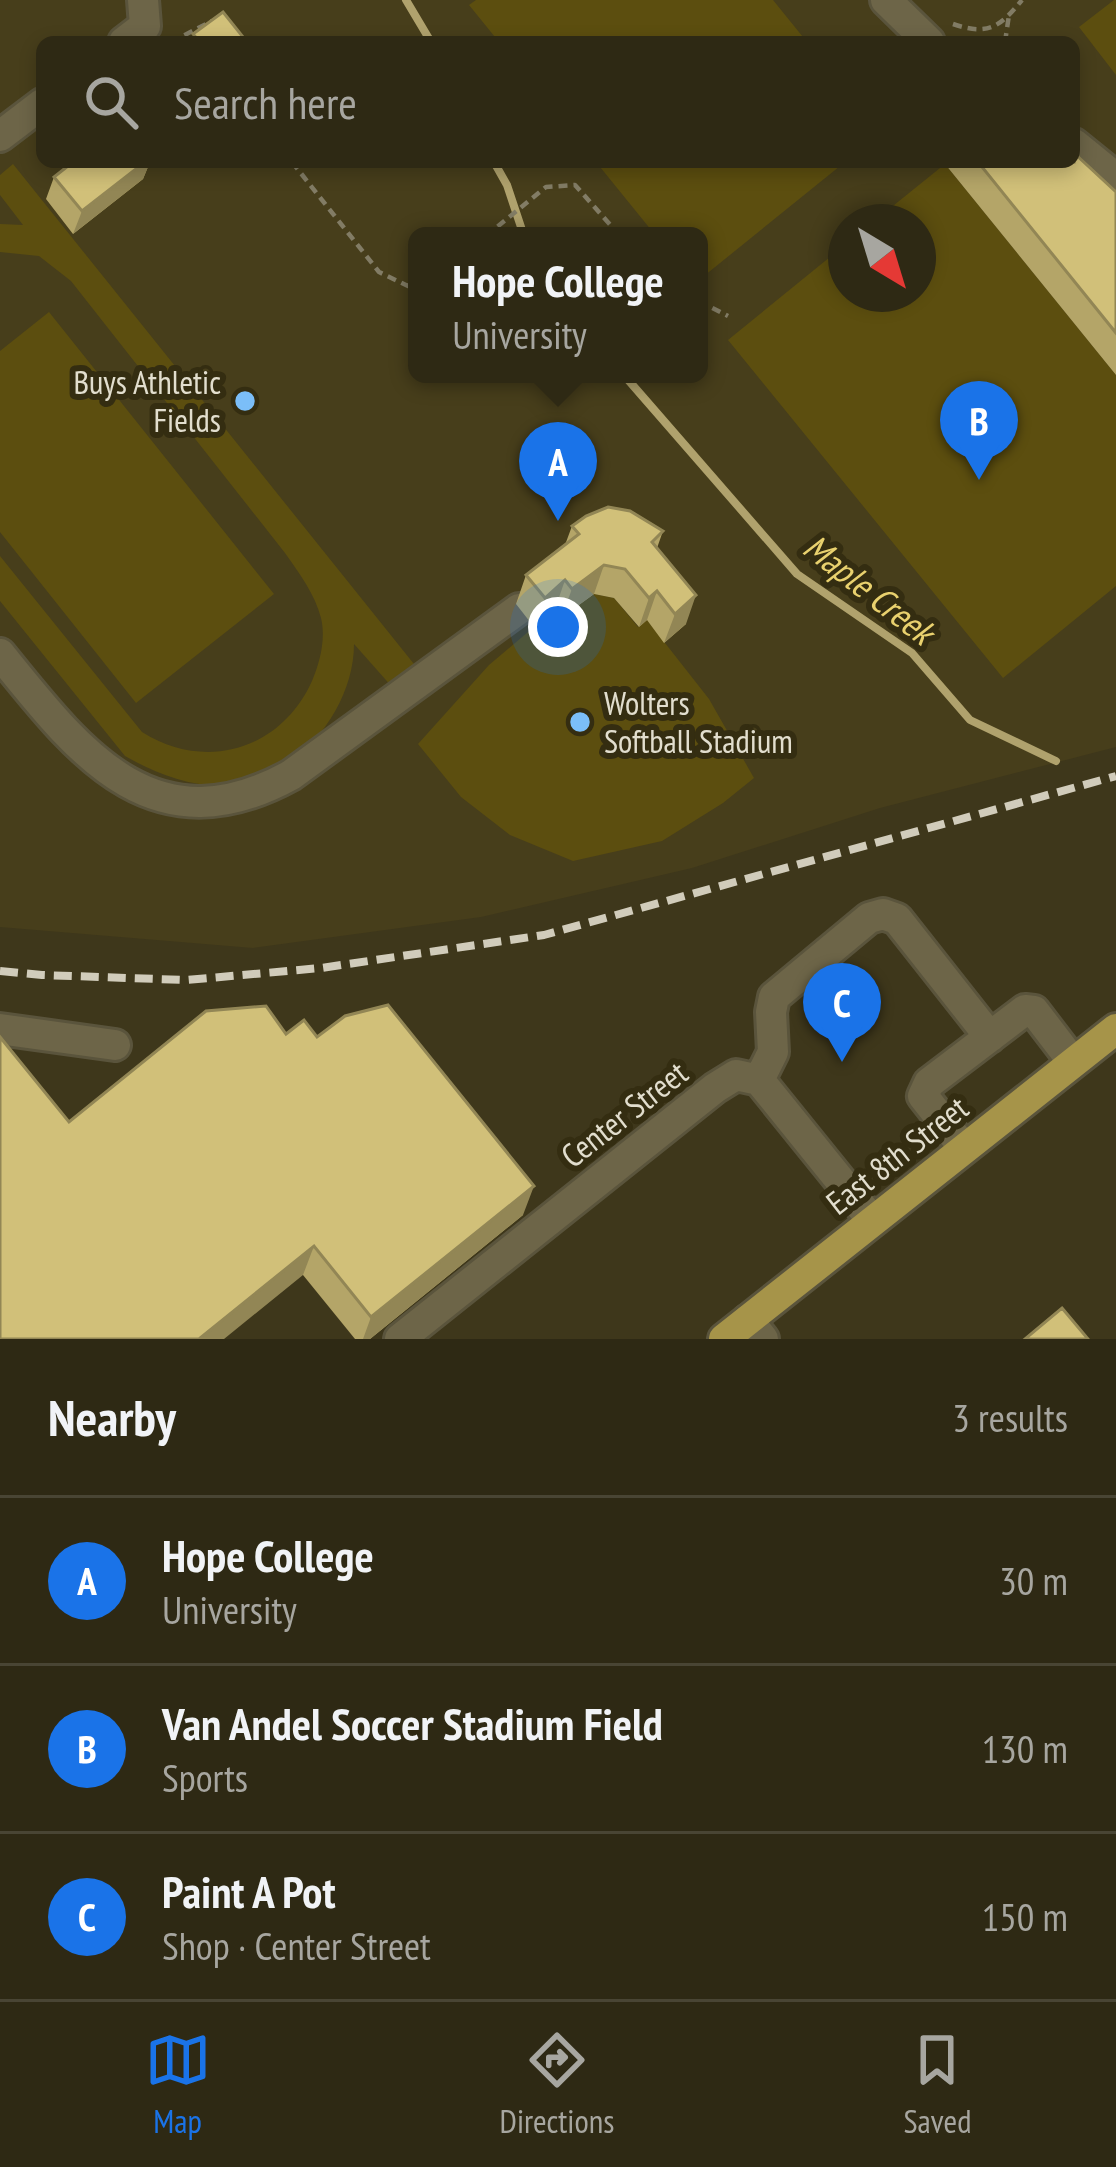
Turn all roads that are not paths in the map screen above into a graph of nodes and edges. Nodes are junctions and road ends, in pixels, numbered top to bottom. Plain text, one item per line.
1 (143, 0) edge
2 (886, 0) edge
3 (941, 33) edge
4 (132, 36) edge
5 (36, 109) edge
6 (0, 136) edge
7 (1080, 149) edge
8 (1116, 178) edge
9 (519, 608) dead end
10 (0, 653) edge
11 (0, 1028) edge
12 (1116, 1029) edge
13 (990, 1036) junction
14 (115, 1045) dead end
15 (1073, 1062) junction
16 (759, 1080) junction
17 (964, 1148) junction
18 (872, 1220) junction
19 (745, 1333) edge
20 (400, 1339) edge

1 - 4 street
2 - 3 street
5 - 6 street
7 - 8 street
9 - 10 street
11 - 14 street
12 - 15 main road, East 8th Street
13 - 15 street
13 - 16 street
13 - 17 street
15 - 17 main road, East 8th Street
16 - 18 street
16 - 20 street, Center Street
17 - 18 main road, East 8th Street
18 - 19 main road, East 8th Street

